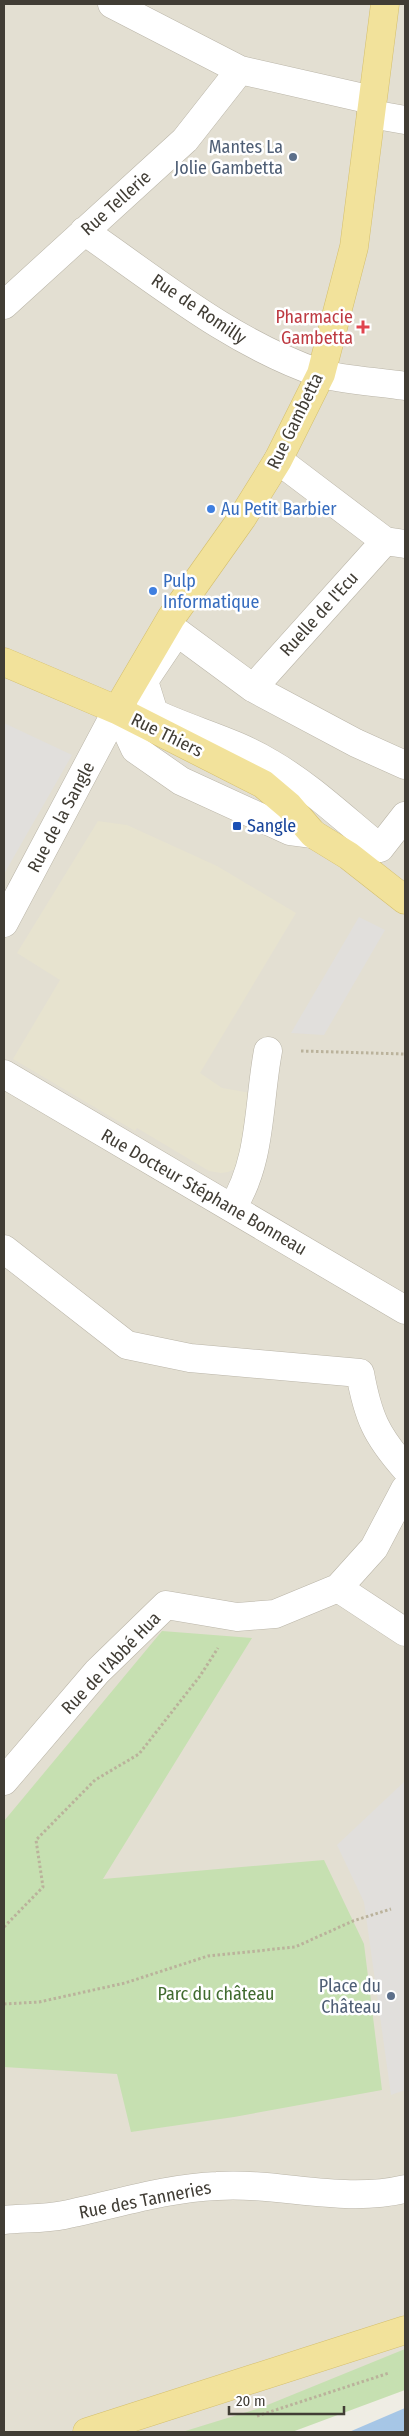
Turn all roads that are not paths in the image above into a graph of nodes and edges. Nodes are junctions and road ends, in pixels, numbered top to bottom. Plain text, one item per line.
1 (112, 4) edge
2 (385, 4) edge
3 (240, 70) junction
4 (372, 107) junction
5 (405, 120) edge
6 (84, 232) junction
7 (4, 305) edge
8 (320, 374) junction
9 (405, 386) edge
10 (278, 460) junction
11 (395, 542) edge
12 (4, 662) edge
13 (253, 688) junction
14 (116, 710) junction
15 (405, 765) edge
16 (405, 816) edge
17 (312, 834) junction
18 (405, 900) edge
19 (4, 923) edge
20 (268, 1051) road end
21 (4, 1074) edge
22 (232, 1208) junction
23 (4, 1249) edge
24 (405, 1310) edge
25 (405, 1468) edge
26 (405, 1490) edge
27 (338, 1588) junction
28 (405, 1632) edge
29 (4, 1781) edge
30 (405, 2189) edge
31 (4, 2220) edge
32 (405, 2330) edge
33 (87, 2432) edge

1 - 3 street
2 - 4 main road, Rue Gambetta
3 - 4 street
3 - 6 street, Rue Tellerie
4 - 5 street
4 - 8 main road, Rue Gambetta
6 - 7 street, Rue Tellerie
6 - 8 street, Rue de Romilly
8 - 9 street, Rue de Romilly
8 - 10 main road, Rue Gambetta
10 - 11 street
10 - 14 main road, Rue Gambetta
11 - 13 street, Ruelle de l'Ecu
12 - 14 main road
13 - 15 street
13 - 16 street
14 - 17 main road, Rue Thiers
14 - 17 street, Rue Thiers
14 - 19 street, Rue de la Sangle
17 - 18 main road, Rue Thiers
20 - 22 street
21 - 22 street, Rue Docteur Stéphane Bonneau
22 - 24 street, Rue Docteur Stéphane Bonneau
23 - 25 street
26 - 27 street
27 - 28 street
27 - 29 street, Rue de l'Abbé Hua
30 - 31 street, Rue des Tanneries
32 - 33 main road

